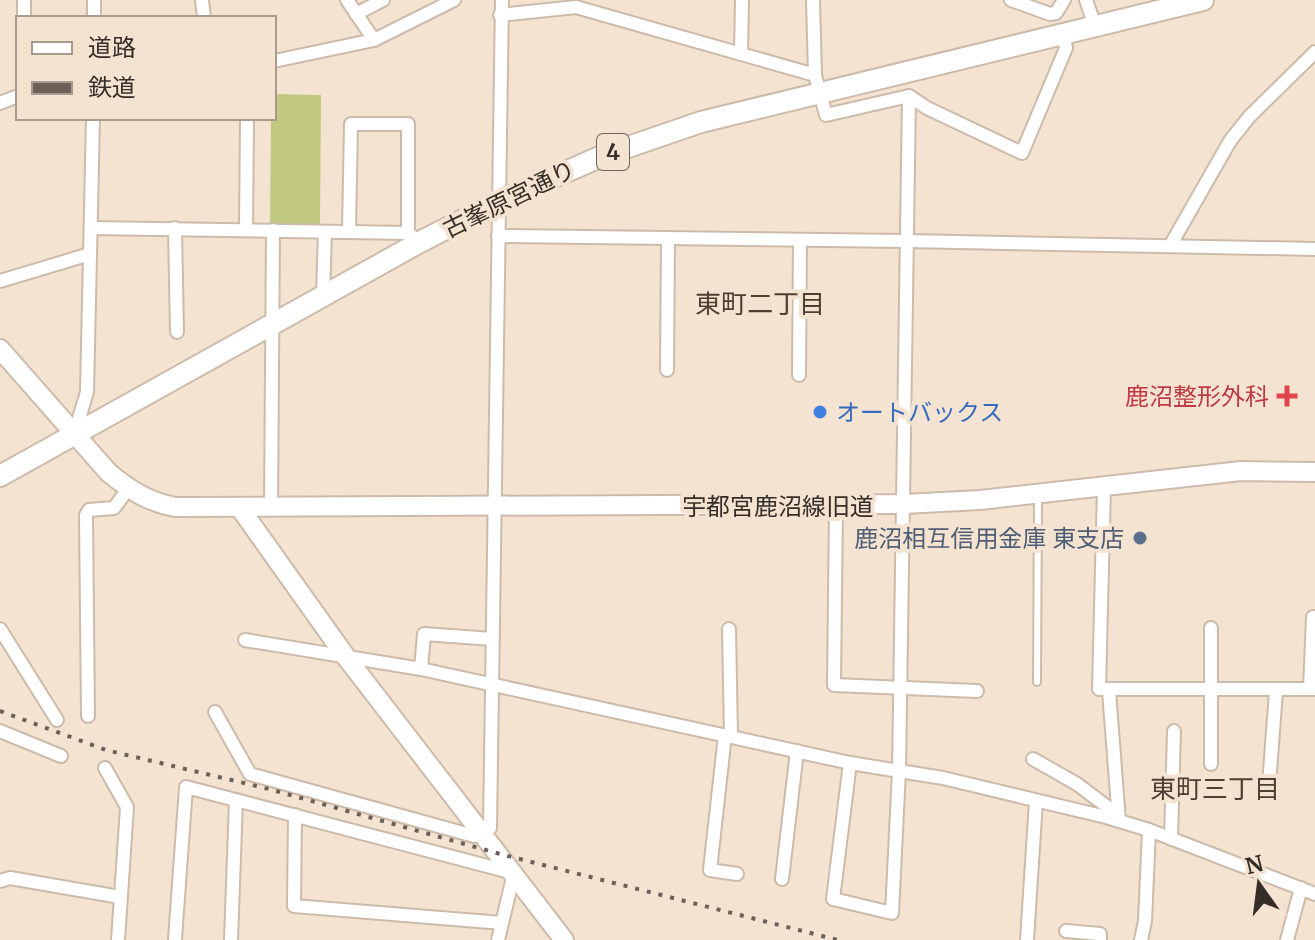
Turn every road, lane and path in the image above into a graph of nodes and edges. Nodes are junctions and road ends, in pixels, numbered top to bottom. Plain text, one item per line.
1 (347, 0) edge
2 (383, 0) edge
3 (454, 0) edge
4 (502, 0) edge
5 (742, 0) edge
6 (813, 0) edge
7 (1011, 0) edge
8 (1064, 0) edge
9 (1086, 0) edge
10 (1203, 0) edge
11 (356, 14) junction
12 (500, 15) junction
13 (1095, 26) junction
14 (1063, 34) junction
15 (374, 40) junction
16 (1315, 52) edge
17 (741, 54) junction
18 (276, 61) edge
19 (818, 84) junction
20 (0, 86) edge
21 (909, 96) junction
22 (9, 99) edge
23 (93, 120) edge
24 (247, 120) edge
25 (500, 201) junction
26 (91, 228) junction
27 (175, 228) junction
28 (246, 229) junction
29 (273, 230) junction
30 (349, 231) junction
31 (325, 232) junction
32 (498, 236) junction
33 (414, 237) junction
34 (668, 238) junction
35 (800, 240) junction
36 (907, 241) junction
37 (1170, 246) junction
38 (1315, 249) edge
39 (90, 254) junction
40 (0, 281) edge
41 (323, 296) junction
42 (272, 325) junction
43 (177, 332) dead end
44 (0, 349) edge
45 (667, 370) dead end
46 (799, 375) dead end
47 (74, 435) junction
48 (1315, 472) edge
49 (0, 476) edge
50 (1104, 487) junction
51 (128, 489) junction
52 (1038, 494) junction
53 (904, 504) junction
54 (836, 506) junction
55 (495, 507) junction
56 (240, 508) junction
57 (271, 508) junction
58 (1313, 617) edge
59 (1211, 628) dead end
60 (0, 629) edge
61 (729, 629) dead end
62 (492, 639) junction
63 (245, 640) dead end
64 (346, 657) junction
65 (421, 669) junction
66 (1037, 682) dead end
67 (493, 684) junction
68 (900, 689) junction
69 (1312, 689) edge
70 (977, 691) dead end
71 (1109, 691) junction
72 (1210, 691) junction
73 (1276, 691) junction
74 (215, 712) dead end
75 (88, 716) dead end
76 (57, 720) dead end
77 (0, 731) edge
78 (1174, 731) dead end
79 (728, 736) junction
80 (797, 751) junction
81 (61, 756) dead end
82 (1033, 759) dead end
83 (850, 763) junction
84 (1211, 764) dead end
85 (105, 768) dead end
86 (899, 771) junction
87 (1269, 785) dead end
88 (236, 800) junction
89 (1036, 801) junction
90 (295, 815) junction
91 (1118, 818) junction
92 (1149, 830) junction
93 (484, 833) junction
94 (1171, 839) junction
95 (514, 873) junction
96 (737, 874) dead end
97 (782, 879) dead end
98 (0, 881) edge
99 (1301, 888) junction
100 (1315, 894) edge
101 (120, 897) junction
102 (502, 923) junction
103 (1066, 931) dead end
104 (175, 939) edge
105 (118, 940) edge
106 (231, 940) edge
107 (498, 940) edge
108 (564, 940) edge
109 (1027, 940) edge
110 (1100, 940) edge
111 (1141, 940) edge
112 (1287, 940) edge

1 - 11 street
2 - 11 street
3 - 15 street
4 - 12 street
5 - 17 street
6 - 19 street
7 - 8 street
9 - 13 street
10 - 13 main road, 古峯原宮通り / 4
11 - 15 street
12 - 17 street
12 - 25 street
13 - 14 main road, 古峯原宮通り / 4
14 - 19 main road, 古峯原宮通り / 4
14 - 21 street
15 - 18 street
16 - 37 street
17 - 19 street
19 - 21 street
19 - 25 main road, 古峯原宮通り / 4
20 - 22 street
21 - 36 street
23 - 26 street
24 - 28 street
25 - 32 street
25 - 33 main road, 古峯原宮通り / 4
26 - 27 street
26 - 39 street
27 - 28 street
27 - 43 street
28 - 29 street
29 - 31 street
29 - 42 street
30 - 31 street
30 - 33 street
30 - 33 street
31 - 41 street
32 - 34 street
32 - 55 street
33 - 41 main road, 古峯原宮通り / 4
34 - 35 street
34 - 45 street
35 - 36 street
35 - 46 street
36 - 37 street
36 - 53 street
37 - 38 street
39 - 40 street
39 - 47 street
41 - 42 main road, 古峯原宮通り / 4
42 - 47 main road, 古峯原宮通り / 4
42 - 57 street
44 - 47 street
47 - 49 main road, 古峯原宮通り / 4
47 - 51 street
48 - 50 street, 宇都宮鹿沼線旧道
50 - 52 street, 宇都宮鹿沼線旧道
50 - 71 street
51 - 56 street, 宇都宮鹿沼線旧道
51 - 75 street
52 - 53 street, 宇都宮鹿沼線旧道
52 - 66 lane
53 - 54 street, 宇都宮鹿沼線旧道
53 - 68 street
54 - 55 street, 宇都宮鹿沼線旧道
54 - 68 street
55 - 57 street, 宇都宮鹿沼線旧道
55 - 62 street
56 - 57 street, 宇都宮鹿沼線旧道
56 - 64 street
58 - 69 street
59 - 72 street
60 - 76 street
61 - 79 street
62 - 65 street
62 - 67 street
63 - 64 street
64 - 65 street
64 - 93 street
65 - 67 street
67 - 79 street
67 - 93 street
68 - 70 street
68 - 86 street
69 - 73 street
71 - 72 street
71 - 91 street
72 - 73 street
72 - 84 street
73 - 87 street
74 - 93 street
77 - 81 street
78 - 94 street
79 - 80 street
79 - 96 street
80 - 83 street
80 - 97 street
82 - 91 street
83 - 86 street
83 - 86 street
85 - 101 street
86 - 89 street
88 - 90 street
88 - 104 street
88 - 106 street
89 - 91 street
89 - 109 street
90 - 95 street
90 - 102 street
91 - 92 street
92 - 94 street
92 - 111 street
93 - 95 street
94 - 99 street
95 - 102 street
95 - 108 street
98 - 101 street
99 - 100 street
99 - 112 street
101 - 105 street
102 - 107 street
103 - 110 street

